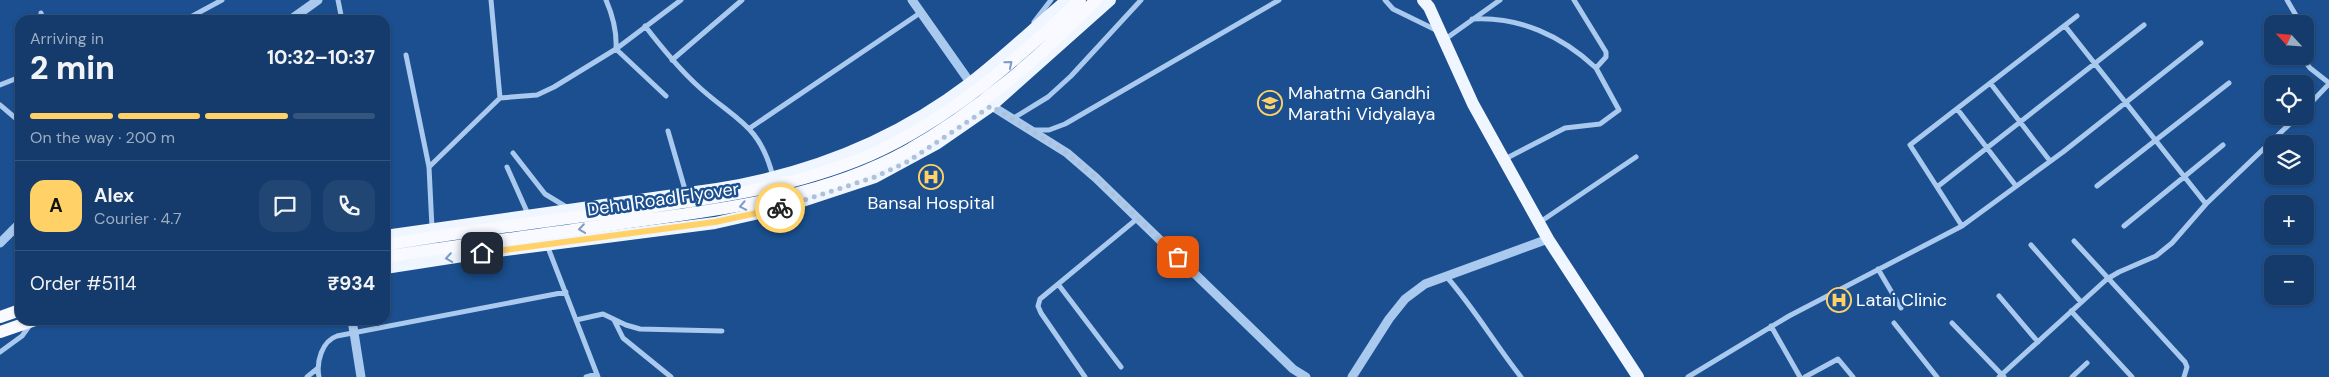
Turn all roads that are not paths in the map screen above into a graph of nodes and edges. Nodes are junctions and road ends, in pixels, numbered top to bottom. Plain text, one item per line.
1 (222, 0) edge
2 (318, 0) edge
3 (338, 0) edge
4 (490, 0) edge
5 (606, 0) edge
6 (681, 0) edge
7 (742, 0) edge
8 (912, 0) edge
9 (1052, 0) edge
10 (1067, 0) edge
11 (1080, 0) edge
12 (1096, 0) edge
13 (1110, 0) edge
14 (1141, 0) edge
15 (1279, 0) edge
16 (1385, 0) edge
17 (1424, 0) edge
18 (1500, 0) edge
19 (1574, 0) edge
20 (2287, 0) edge
21 (920, 13) junction
22 (194, 15) edge
23 (297, 15) edge
24 (341, 15) edge
25 (2296, 15) edge
26 (2077, 16) dead end
27 (1472, 19) junction
28 (2144, 25) dead end
29 (645, 26) junction
30 (2065, 26) junction
31 (1442, 36) junction
32 (1018, 42) junction
33 (2201, 43) dead end
34 (616, 49) junction
35 (406, 55) dead end
36 (672, 60) junction
37 (2096, 64) junction
38 (2308, 65) edge
39 (1596, 68) junction
40 (15, 79) edge
41 (970, 83) junction
42 (2229, 83) dead end
43 (1990, 84) junction
44 (2329, 84) edge
45 (0, 85) edge
46 (666, 96) dead end
47 (500, 98) junction
48 (2314, 100) edge
49 (2125, 102) junction
50 (0, 105) edge
51 (991, 106) junction
52 (1958, 110) junction
53 (15, 118) edge
54 (1012, 119) junction
55 (2019, 122) junction
56 (2290, 125) edge
57 (750, 128) junction
58 (1033, 130) junction
59 (668, 131) dead end
60 (2155, 140) junction
61 (2223, 146) dead end
62 (1988, 148) junction
63 (513, 153) dead end
64 (1636, 157) dead end
65 (1504, 159) junction
66 (2050, 161) junction
67 (429, 167) junction
68 (507, 167) dead end
69 (2186, 177) junction
70 (773, 178) junction
71 (2016, 186) junction
72 (2097, 186) dead end
73 (1937, 187) junction
74 (686, 194) junction
75 (2206, 204) junction
76 (571, 210) junction
77 (528, 215) junction
78 (1138, 218) junction
79 (1539, 222) junction
80 (1962, 226) junction
81 (2124, 226) dead end
82 (15, 228) edge
83 (432, 229) junction
84 (390, 236) edge
85 (390, 237) edge
86 (1548, 238) junction
87 (2074, 241) dead end
88 (0, 243) edge
89 (547, 244) junction
90 (2031, 245) dead end
91 (390, 257) edge
92 (390, 267) edge
93 (1878, 269) junction
94 (1446, 276) junction
95 (2107, 279) junction
96 (1058, 284) junction
97 (566, 292) junction
98 (1999, 296) dead end
99 (2081, 302) junction
100 (1901, 308) dead end
101 (2071, 311) junction
102 (15, 312) edge
103 (0, 317) edge
104 (614, 319) junction
105 (576, 320) junction
106 (1894, 323) dead end
107 (1952, 323) dead end
108 (390, 324) edge
109 (20, 325) edge
110 (30, 325) edge
111 (353, 325) edge
112 (387, 325) edge
113 (1771, 326) junction
114 (354, 331) junction
115 (722, 331) dead end
116 (0, 332) edge
117 (2038, 342) junction
118 (0, 352) edge
119 (2087, 363) dead end
120 (1121, 366) dead end
121 (318, 368) junction
122 (598, 375) edge
123 (2002, 376) edge
124 (307, 377) edge
125 (319, 377) edge
126 (361, 377) edge
127 (586, 377) edge
128 (671, 377) edge
129 (1085, 377) edge
130 (1306, 377) edge
131 (1352, 377) edge
132 (1521, 377) edge
133 (1638, 377) edge
134 (1688, 377) edge
135 (1800, 377) edge
136 (1805, 377) edge
137 (1853, 377) edge
138 (1937, 377) edge
139 (2072, 377) edge
140 (2132, 377) edge
141 (2184, 377) edge

1 - 22 street
2 - 23 street
3 - 24 street
4 - 47 street
5 - 34 street
6 - 29 street
7 - 36 street
8 - 21 street
9 - 32 street
10 - 32 main road
85 -> 11 highway, Dehu Road Flyover, bridge
12 -> 91 highway, Dehu Road Flyover, bridge
13 - 51 main road
14 - 54 street
15 - 58 street
16 - 31 street
17 - 31 main road
18 - 27 street
19 - 39 street
20 - 25 street
21 - 41 street
21 - 57 street
26 - 30 street
27 - 31 street
27 - 39 street
28 - 37 street
29 - 34 street
29 - 36 street
30 - 37 street
30 - 43 street
31 - 65 main road
32 - 41 main road
33 - 49 street
34 - 46 street
34 - 47 street
35 - 67 street
36 - 57 street
37 - 49 street
37 - 55 street
38 - 44 street
39 - 65 street
40 - 45 street
41 - 51 street
41 - 70 main road
42 - 60 street
43 - 52 street
43 - 55 street
44 - 48 street
47 - 67 street
49 - 60 street
49 - 66 street
50 - 53 street
51 - 54 street
51 - 89 main road
52 - 62 street
52 - 73 street
54 - 58 street
55 - 62 street
55 - 66 street
56 - 75 street
57 - 70 street
58 - 78 street
59 - 74 street
60 - 69 street
60 - 72 street
61 - 69 street
62 - 71 street
62 - 73 street
63 - 76 street
64 - 79 street
65 - 79 main road
66 - 71 street
67 - 83 street
68 - 77 street
69 - 75 street
69 - 81 street
70 - 74 main road
71 - 80 street
73 - 80 street
74 - 76 main road
75 - 95 street
76 - 77 main road
77 - 83 main road
78 - 96 street
78 - 130 street
79 - 86 main road
80 - 93 street
82 - 88 street
83 - 84 main road
86 - 94 street
86 - 133 main road
87 - 95 street
89 -> 92 main road
89 - 97 street
90 - 99 street
93 - 100 street
93 - 113 street
94 - 131 street
94 - 132 street
95 - 99 street
95 - 141 street
96 - 120 street
96 - 129 street
97 - 105 street
97 - 108 street
98 - 117 street
99 - 101 street
101 - 117 street
101 - 140 street
102 - 103 highway
104 - 105 street
104 - 115 street
104 - 128 street
105 - 122 street
106 - 138 street
107 - 123 street
109 - 116 highway
110 - 118 street
111 - 114 street
112 - 114 street
113 - 134 street
113 - 135 street
114 - 121 street
114 - 126 street
117 - 123 street
119 - 139 street
121 - 124 street
121 - 125 street
122 - 127 street
136 - 137 street

